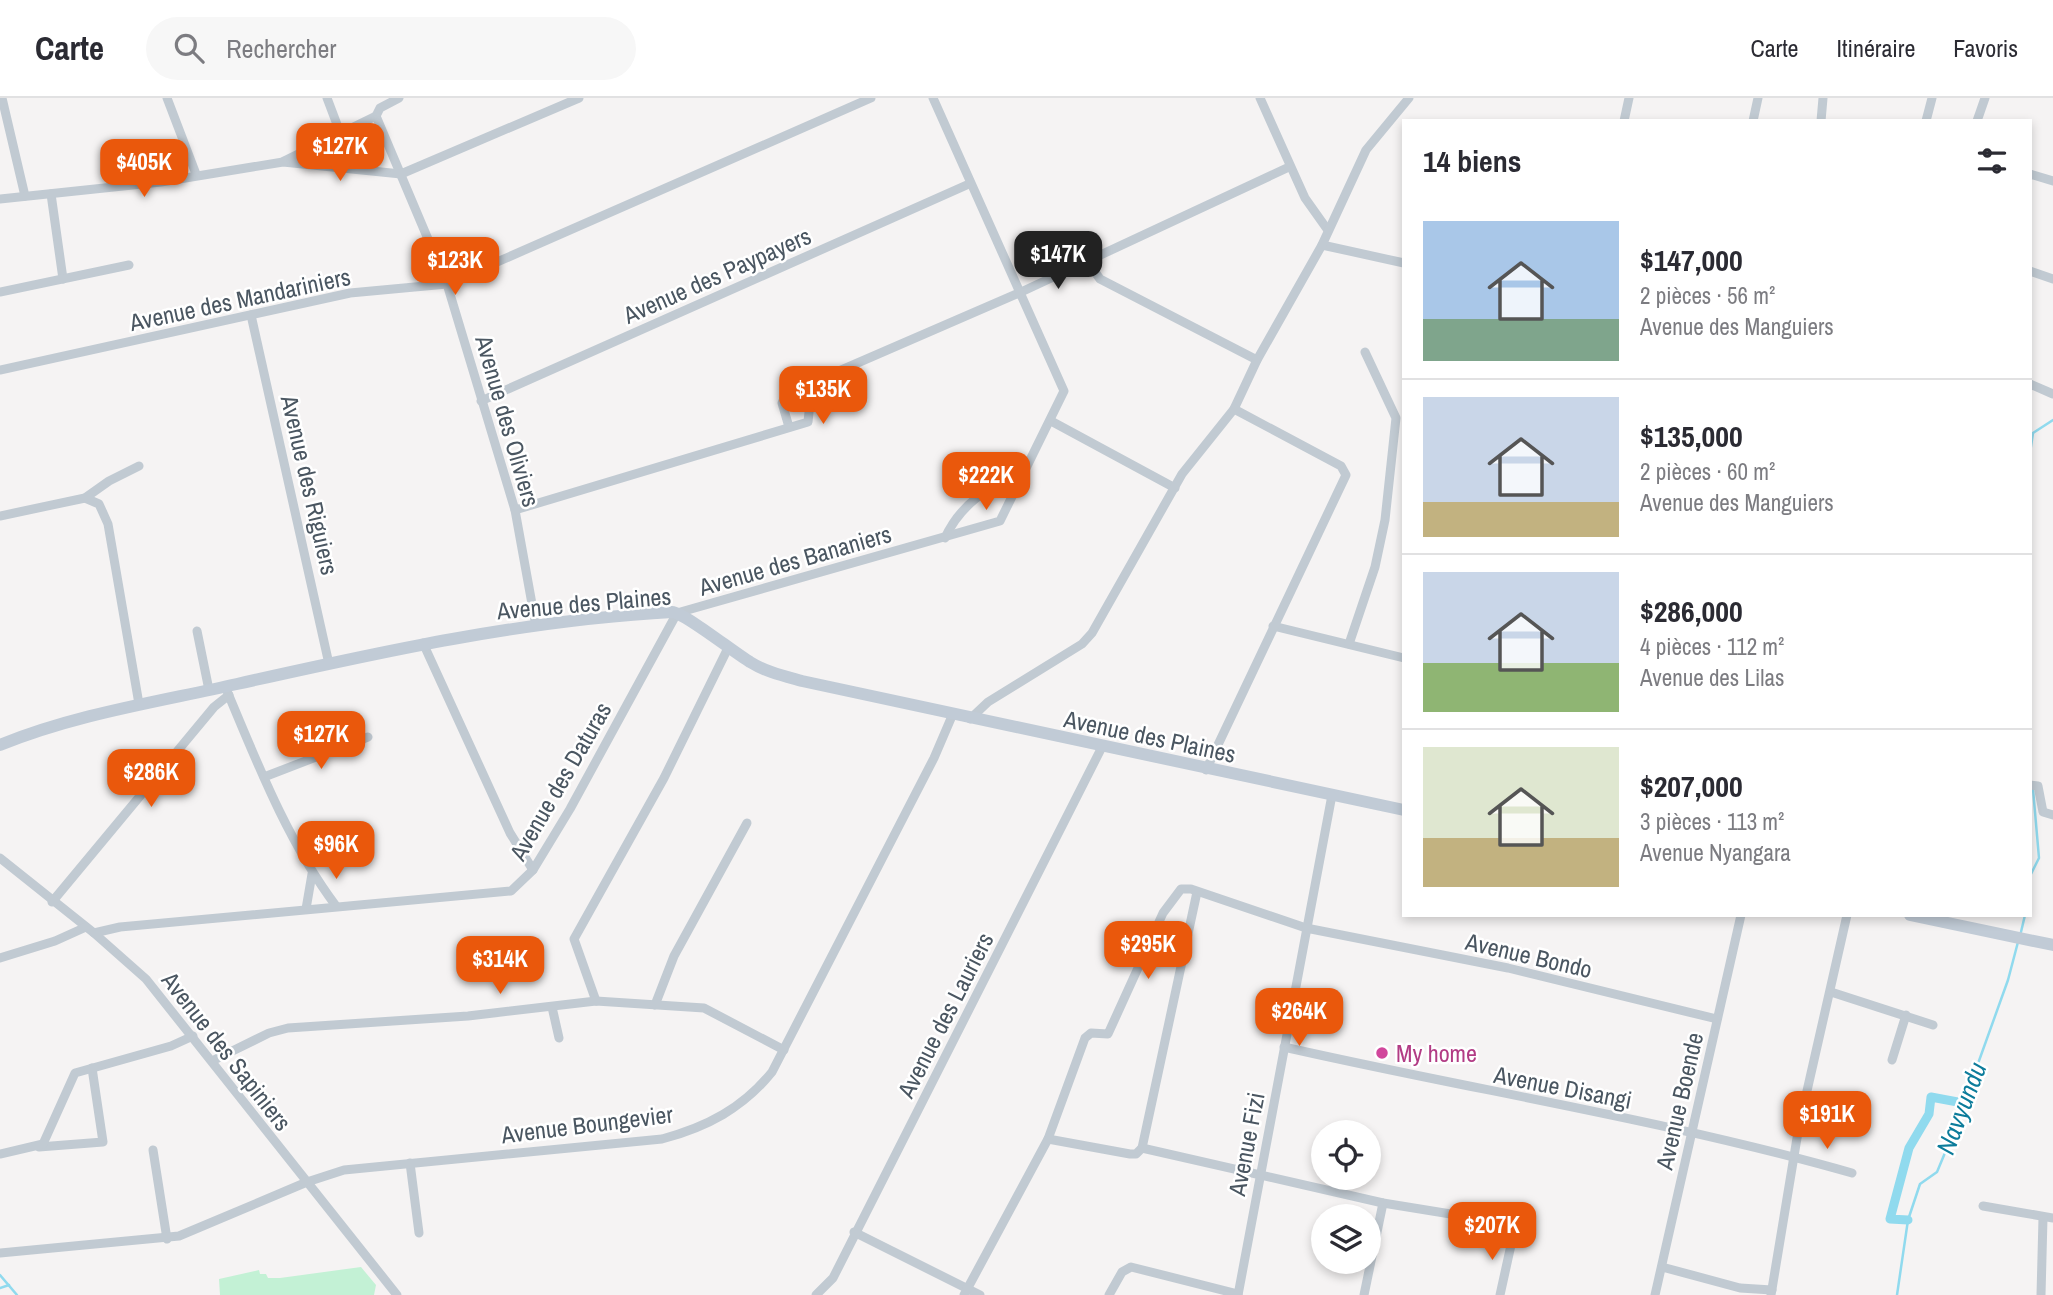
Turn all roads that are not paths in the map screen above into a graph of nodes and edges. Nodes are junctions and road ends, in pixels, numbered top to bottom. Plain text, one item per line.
1 (2, 98) edge
2 (167, 98) edge
3 (327, 98) edge
4 (400, 98) edge
5 (579, 98) edge
6 (871, 98) edge
7 (933, 98) edge
8 (1260, 98) edge
9 (1409, 98) edge
10 (1629, 98) edge
11 (1758, 98) edge
12 (1823, 98) edge
13 (1932, 98) edge
14 (1985, 98) edge
15 (567, 101) edge
16 (376, 116) junction
17 (1624, 119) edge
18 (1753, 119) edge
19 (1821, 119) edge
20 (1927, 119) edge
21 (1978, 119) edge
22 (341, 135) junction
23 (283, 162) junction
24 (1289, 167) junction
25 (196, 174) junction
26 (401, 174) junction
27 (2032, 175) edge
28 (2053, 181) edge
29 (969, 184) junction
30 (51, 194) junction
31 (25, 196) junction
32 (0, 199) edge
33 (1328, 229) junction
34 (1322, 245) junction
35 (1087, 261) junction
36 (1402, 263) edge
37 (129, 265) dead end
38 (2032, 272) edge
39 (62, 279) junction
40 (2053, 279) edge
41 (447, 284) junction
42 (0, 292) edge
43 (1019, 293) junction
44 (251, 315) junction
45 (1365, 352) dead end
46 (1257, 360) junction
47 (0, 370) edge
48 (812, 383) junction
49 (2032, 385) edge
50 (2053, 394) edge
51 (481, 401) junction
52 (1234, 409) junction
53 (1400, 419) edge
54 (1051, 421) junction
55 (789, 427) junction
56 (139, 466) dead end
57 (1022, 478) junction
58 (1175, 488) junction
59 (85, 498) junction
60 (515, 510) junction
61 (0, 516) edge
62 (945, 538) junction
63 (677, 612) junction
64 (536, 626) junction
65 (1273, 626) junction
66 (197, 631) dead end
67 (423, 643) junction
68 (1349, 644) junction
69 (728, 648) junction
70 (1402, 657) edge
71 (329, 664) junction
72 (209, 690) junction
73 (227, 691) junction
74 (139, 704) junction
75 (952, 716) junction
76 (970, 719) junction
77 (368, 737) dead end
78 (0, 744) edge
79 (1102, 747) junction
80 (1206, 770) junction
81 (264, 777) junction
82 (2033, 785) edge
83 (1332, 795) junction
84 (1402, 810) edge
85 (2053, 815) edge
86 (747, 823) dead end
87 (0, 858) edge
88 (533, 870) junction
89 (312, 874) junction
90 (1197, 892) junction
91 (52, 902) junction
92 (336, 906) junction
93 (306, 909) junction
94 (1741, 917) edge
95 (1847, 917) edge
96 (1920, 917) edge
97 (86, 927) junction
98 (1307, 928) junction
99 (94, 933) junction
100 (2053, 945) edge
101 (0, 958) edge
102 (1831, 992) junction
103 (596, 1001) junction
104 (655, 1005) junction
105 (552, 1007) junction
106 (1906, 1015) junction
107 (1717, 1019) junction
108 (1933, 1025) dead end
109 (193, 1036) junction
110 (559, 1038) dead end
111 (1284, 1047) junction
112 (784, 1050) junction
113 (1892, 1060) dead end
114 (212, 1061) junction
115 (92, 1068) junction
116 (1692, 1132) junction
117 (1048, 1139) junction
118 (39, 1147) junction
119 (1142, 1148) junction
120 (153, 1150) dead end
121 (0, 1154) edge
122 (1794, 1157) junction
123 (410, 1163) junction
124 (1853, 1173) dead end
125 (1260, 1175) junction
126 (307, 1182) junction
127 (1383, 1203) junction
128 (1983, 1206) dead end
129 (2048, 1218) edge
130 (855, 1232) junction
131 (419, 1233) dead end
132 (166, 1239) junction
133 (0, 1253) edge
134 (1662, 1267) junction
135 (966, 1292) edge
136 (1772, 1293) edge
137 (397, 1295) edge
138 (816, 1295) edge
139 (980, 1295) edge
140 (1109, 1295) edge
141 (1238, 1295) edge
142 (1364, 1295) edge
143 (1500, 1295) edge
144 (1655, 1295) edge
145 (2041, 1295) edge

1 - 31 street
2 - 25 street
3 - 22 street
4 - 16 street
5 - 15 street
6 - 41 street, Avenue des Mandariniers
7 - 29 street, Avenue des Bananiers
8 - 24 street
9 - 33 street
10 - 17 street
11 - 18 street
12 - 19 street
13 - 20 street
14 - 21 street
15 - 26 street
16 - 22 street
16 - 26 street, Avenue des Oliviers
22 - 23 street
23 - 25 street
23 - 26 street
24 - 33 street
24 - 35 street
25 - 30 street
26 - 41 street, Avenue des Oliviers
27 - 28 street
29 - 43 street, Avenue des Bananiers
29 - 51 street, Avenue des Paypayers
30 - 31 street
30 - 39 street
31 - 32 street
33 - 34 street
34 - 36 street
34 - 46 street
35 - 43 street
35 - 46 street
37 - 39 street
38 - 40 street
39 - 42 street
41 - 44 street, Avenue des Mandariniers
41 - 51 street, Avenue des Oliviers
43 - 48 street
43 - 54 street, Avenue des Bananiers
44 - 47 street, Avenue des Mandariniers
44 - 71 street, Avenue des Riguiers
45 - 53 street
46 - 52 street
48 - 55 street
48 - 55 street
49 - 50 street
51 - 60 street, Avenue des Oliviers
52 - 58 street
52 - 65 street
53 - 68 street
54 - 57 street, Avenue des Bananiers
54 - 58 street
55 - 60 street
56 - 59 street
57 - 62 street
57 - 62 street, Avenue des Bananiers
58 - 76 street
59 - 61 street
59 - 74 street
60 - 64 street, Avenue des Oliviers
62 - 63 street, Avenue des Bananiers
63 - 64 street, Avenue des Plaines
63 - 69 street, Avenue des Plaines
63 - 88 street, Avenue des Daturas
64 - 67 street, Avenue des Plaines
65 - 68 street
65 - 80 street
66 - 72 street
67 - 71 street, Avenue des Plaines
67 - 88 street
68 - 70 street
69 - 75 street, Avenue des Plaines
69 - 103 street
71 - 73 street, Avenue des Plaines
72 - 73 street, Avenue des Plaines
72 - 74 street, Avenue des Plaines
73 - 81 street
73 - 91 street
74 - 78 street, Avenue des Plaines
75 - 76 street, Avenue des Plaines
75 - 112 street, Avenue Boungevier
76 - 79 street, Avenue des Plaines
77 - 81 street
79 - 80 street, Avenue des Plaines
79 - 130 street, Avenue des Lauriers
80 - 83 street, Avenue des Plaines
81 - 89 street
82 - 85 street
83 - 84 street, Avenue des Plaines
83 - 98 street, Avenue Fizi
86 - 104 street
87 - 91 street, Avenue des Sapiniers
88 - 92 street, Avenue des Daturas
89 - 92 street
89 - 93 street
90 - 98 street, Avenue Bondo
90 - 117 street, Avenue Bondo
90 - 119 street
91 - 97 street, Avenue des Sapiniers
92 - 93 street, Avenue des Daturas
93 - 99 street, Avenue des Daturas
94 - 107 street, Avenue Boende
95 - 102 street
96 - 100 street
97 - 99 street, Avenue des Sapiniers
97 - 101 street
98 - 107 street, Avenue Bondo
98 - 111 street, Avenue Fizi
99 - 109 street, Avenue des Sapiniers
102 - 106 street
102 - 122 street
103 - 104 street
103 - 105 street
104 - 112 street
105 - 110 street
105 - 114 street
106 - 108 street
106 - 113 street
107 - 116 street, Avenue Boende
109 - 114 street, Avenue des Sapiniers
109 - 115 street
111 - 116 street, Avenue Disangi
111 - 125 street, Avenue Fizi
112 - 123 street, Avenue Boungevier
114 - 126 street, Avenue des Sapiniers
115 - 118 street
115 - 118 street
116 - 122 street, Avenue Disangi
116 - 134 street, Avenue Boende
117 - 119 street
117 - 135 street
118 - 121 street
119 - 125 street
120 - 132 street
122 - 124 street, Avenue Disangi
122 - 136 street
123 - 126 street, Avenue Boungevier
123 - 131 street
125 - 127 street
125 - 141 street, Avenue Fizi
126 - 132 street, Avenue Boungevier
126 - 137 street, Avenue des Sapiniers
127 - 142 street
127 - 143 street
128 - 129 street
129 - 145 street
130 - 135 street
130 - 138 street, Avenue des Lauriers
132 - 133 street, Avenue Boungevier
134 - 136 street
134 - 144 street, Avenue Boende
135 - 139 street
140 - 141 street

